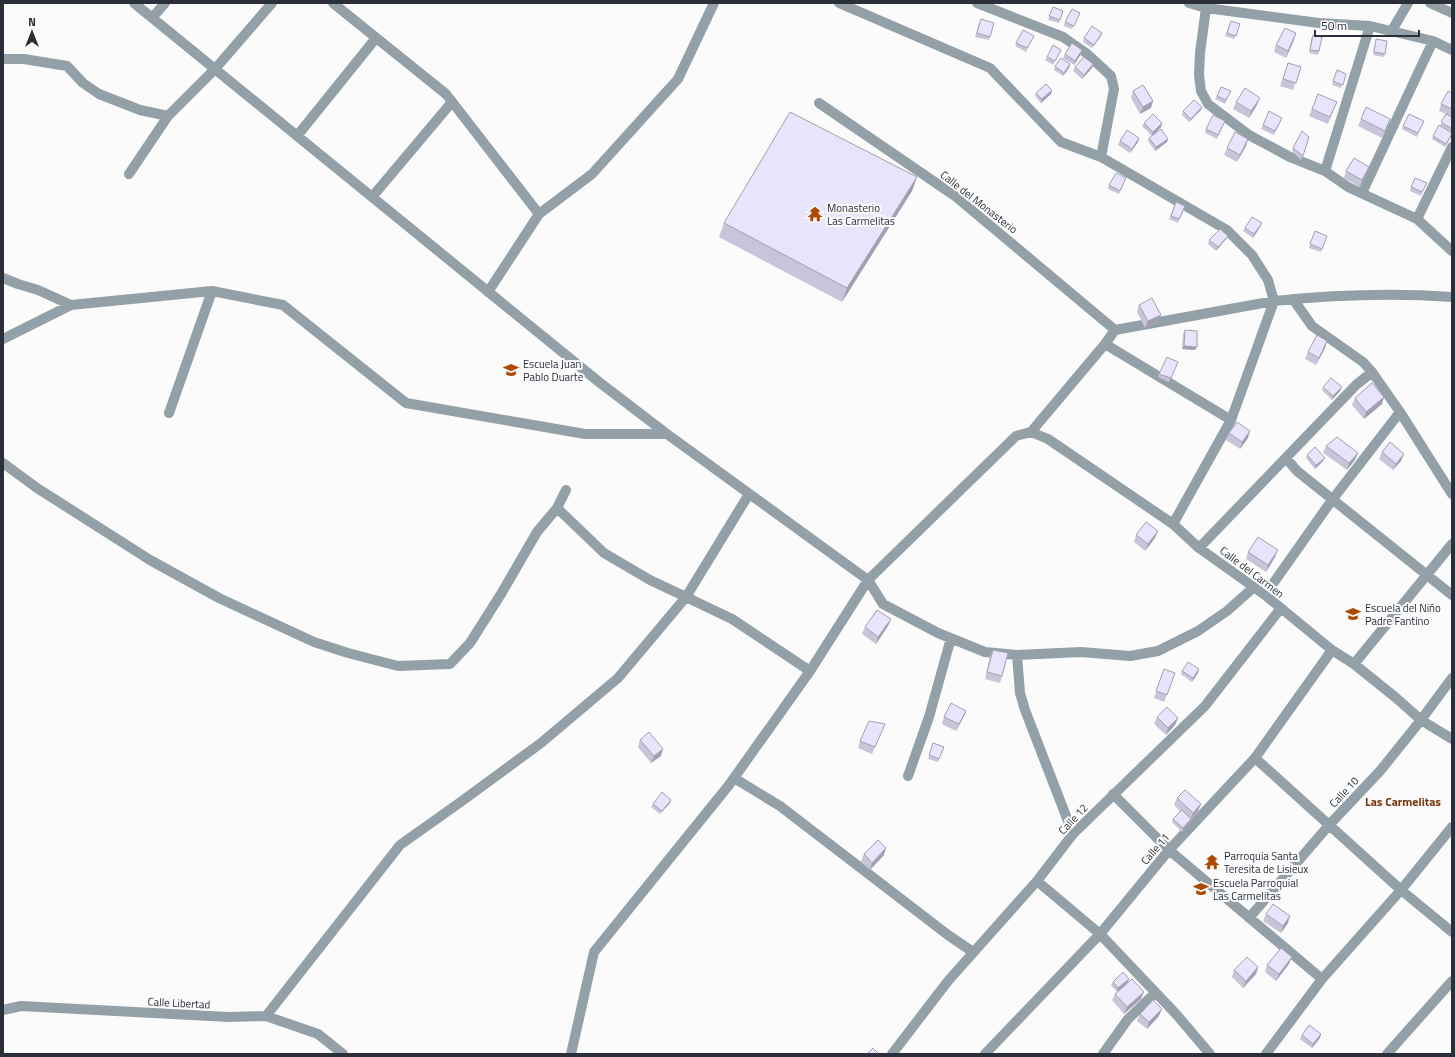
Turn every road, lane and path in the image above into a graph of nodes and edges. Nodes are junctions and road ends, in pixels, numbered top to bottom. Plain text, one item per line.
1 (134, 3) edge
2 (165, 3) edge
3 (272, 3) edge
4 (333, 3) edge
5 (714, 3) edge
6 (839, 3) edge
7 (977, 3) edge
8 (1189, 3) edge
9 (1408, 3) edge
10 (1430, 3) edge
11 (1206, 8) junction
12 (1452, 13) edge
13 (152, 18) junction
14 (1370, 26) junction
15 (1391, 32) junction
16 (376, 38) junction
17 (1433, 41) junction
18 (1452, 50) edge
19 (3, 59) edge
20 (215, 69) junction
21 (452, 102) junction
22 (819, 103) dead end
23 (168, 116) junction
24 (297, 136) junction
25 (1452, 147) edge
26 (1101, 157) junction
27 (1325, 171) junction
28 (129, 174) dead end
29 (1362, 193) junction
30 (372, 198) junction
31 (539, 214) junction
32 (1417, 220) junction
33 (1452, 251) edge
34 (3, 278) edge
35 (212, 291) junction
36 (488, 292) junction
37 (1452, 298) edge
38 (1293, 299) junction
39 (1274, 301) junction
40 (71, 305) junction
41 (1115, 330) junction
42 (3, 339) edge
43 (1105, 344) junction
44 (1372, 372) junction
45 (1400, 412) junction
46 (169, 413) dead end
47 (1231, 420) junction
48 (1031, 432) junction
49 (667, 434) junction
50 (1286, 458) junction
51 (3, 463) edge
52 (566, 490) dead end
53 (749, 494) junction
54 (1452, 494) edge
55 (1332, 500) junction
56 (557, 508) junction
57 (1172, 524) junction
58 (1452, 544) edge
59 (1199, 548) junction
60 (1427, 575) junction
61 (868, 580) junction
62 (1254, 587) junction
63 (1265, 595) junction
64 (1452, 595) edge
65 (686, 597) junction
66 (1281, 608) junction
67 (951, 638) junction
68 (1332, 650) junction
69 (1017, 655) junction
70 (1354, 664) junction
71 (810, 671) junction
72 (1452, 678) edge
73 (1421, 720) junction
74 (1452, 740) edge
75 (1255, 758) junction
76 (908, 776) dead end
77 (734, 778) junction
78 (1113, 794) junction
79 (1330, 824) junction
80 (1452, 827) edge
81 (1073, 834) junction
82 (1169, 850) junction
83 (1037, 881) junction
84 (1401, 890) junction
85 (1249, 918) junction
86 (1452, 932) edge
87 (1100, 934) junction
88 (973, 952) junction
89 (1322, 979) junction
90 (1452, 982) edge
91 (1155, 993) junction
92 (3, 1010) edge
93 (266, 1016) junction
94 (343, 1054) edge
95 (571, 1054) edge
96 (892, 1054) edge
97 (985, 1054) edge
98 (1103, 1054) edge
99 (1210, 1054) edge
100 (1266, 1054) edge
101 (1387, 1054) edge

1 - 13 street
2 - 13 street
3 - 20 street
4 - 16 street
5 - 31 street
6 - 26 street
7 - 26 street
8 - 11 street
9 - 15 street
10 - 12 street
11 - 14 street
11 - 27 street
13 - 20 street
14 - 15 street
14 - 27 street
15 - 17 street
16 - 21 street
16 - 24 street
17 - 18 street
17 - 29 street
19 - 23 street
20 - 23 street
20 - 24 street
21 - 30 street
21 - 31 street
22 - 41 street, Calle del Monasterio
23 - 28 street
24 - 30 street
25 - 32 street
26 - 39 street
27 - 29 street
29 - 32 street
30 - 36 street
31 - 36 street
32 - 33 street
34 - 40 street
35 - 40 street
35 - 46 street
35 - 49 street
36 - 49 street
37 - 38 street
38 - 39 street
38 - 44 street
39 - 41 street
39 - 47 street
40 - 42 street
41 - 43 street
43 - 47 street
43 - 48 street
44 - 45 street
44 - 50 street
45 - 54 street
45 - 55 street
47 - 57 street
48 - 57 street, Calle del Carmen
48 - 61 street
49 - 53 street
50 - 55 street
50 - 59 street
51 - 56 street
52 - 56 street
53 - 61 street
53 - 65 street
55 - 60 street
55 - 63 street
56 - 65 street
57 - 59 street, Calle del Carmen
58 - 60 street
59 - 62 street, Calle del Carmen
60 - 64 street
60 - 70 street
61 - 67 street
61 - 71 street
62 - 63 street, Calle del Carmen
62 - 69 street
63 - 66 street, Calle del Carmen
65 - 71 street
65 - 93 street
66 - 68 street, Calle del Carmen
66 - 78 street, Calle 12
67 - 69 street
67 - 76 street
68 - 70 street, Calle del Carmen
68 - 75 street, Calle 11
69 - 81 street
70 - 73 street, Calle del Carmen
71 - 77 street
72 - 73 street, Calle 10
73 - 74 street, Calle del Carmen
73 - 79 street, Calle 10
75 - 79 street
75 - 82 street, Calle 11
77 - 88 street
77 - 95 street
78 - 81 street, Calle 12
78 - 82 street
79 - 84 street
79 - 85 street, Calle 10
80 - 84 street
81 - 83 street, Calle 12
82 - 85 street
82 - 87 street, Calle 11
83 - 87 street
83 - 88 street, Calle 12
84 - 86 street
84 - 89 street
85 - 89 street
87 - 91 street
87 - 97 street, Calle 11
88 - 96 street, Calle 12
89 - 100 street
90 - 101 street
91 - 98 street
91 - 99 street
92 - 93 street, Calle Libertad
93 - 94 street, Calle Libertad

